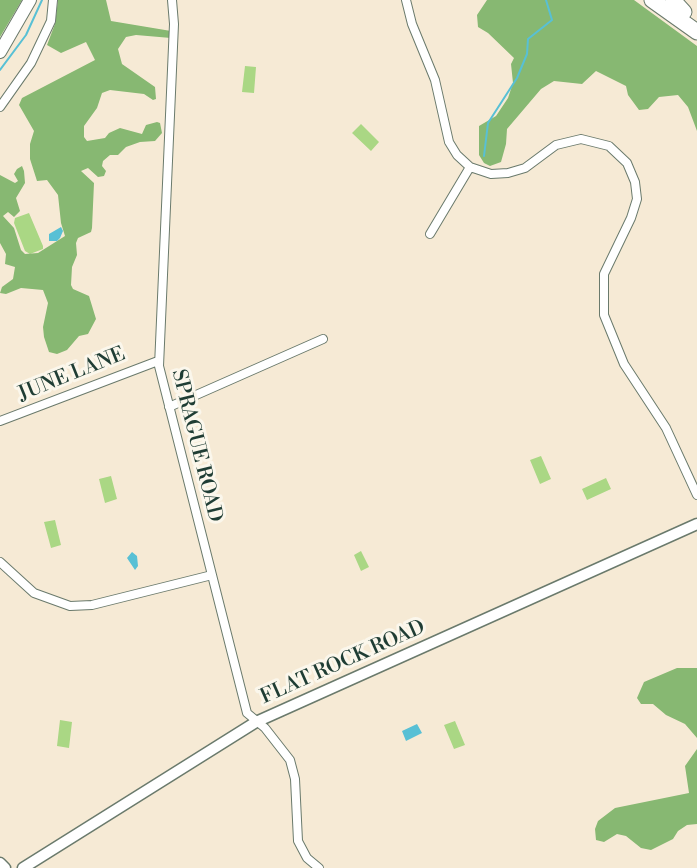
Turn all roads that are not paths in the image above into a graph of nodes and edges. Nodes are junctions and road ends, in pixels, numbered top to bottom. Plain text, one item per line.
1 (30, 0) edge
2 (53, 0) edge
3 (172, 0) edge
4 (406, 0) edge
5 (652, 0) edge
6 (669, 0) edge
7 (679, 6) edge
8 (697, 20) edge
9 (697, 32) edge
10 (0, 52) edge
11 (0, 107) edge
12 (470, 167) junction
13 (429, 234) dead end
14 (322, 339) dead end
15 (158, 361) junction
16 (169, 407) junction
17 (0, 421) edge
18 (697, 495) edge
19 (697, 524) edge
20 (0, 562) edge
21 (212, 575) junction
22 (256, 722) junction
23 (0, 863) edge
24 (5, 868) edge
25 (23, 868) edge
26 (319, 868) edge

1 - 10 main road
2 - 11 street
3 - 15 street, SPRAGUE ROAD
4 - 12 street
5 - 9 highway
6 - 7 highway
7 - 8 highway
12 - 13 street
12 - 18 street
14 - 16 street
15 - 16 street, SPRAGUE ROAD
15 - 17 street, JUNE LANE
16 - 21 street, SPRAGUE ROAD
19 - 22 street, FLAT ROCK ROAD
20 - 21 street
21 - 22 street, SPRAGUE ROAD
22 - 25 street, FLAT ROCK ROAD
22 - 26 street, SPRAGUE ROAD
23 - 24 street

